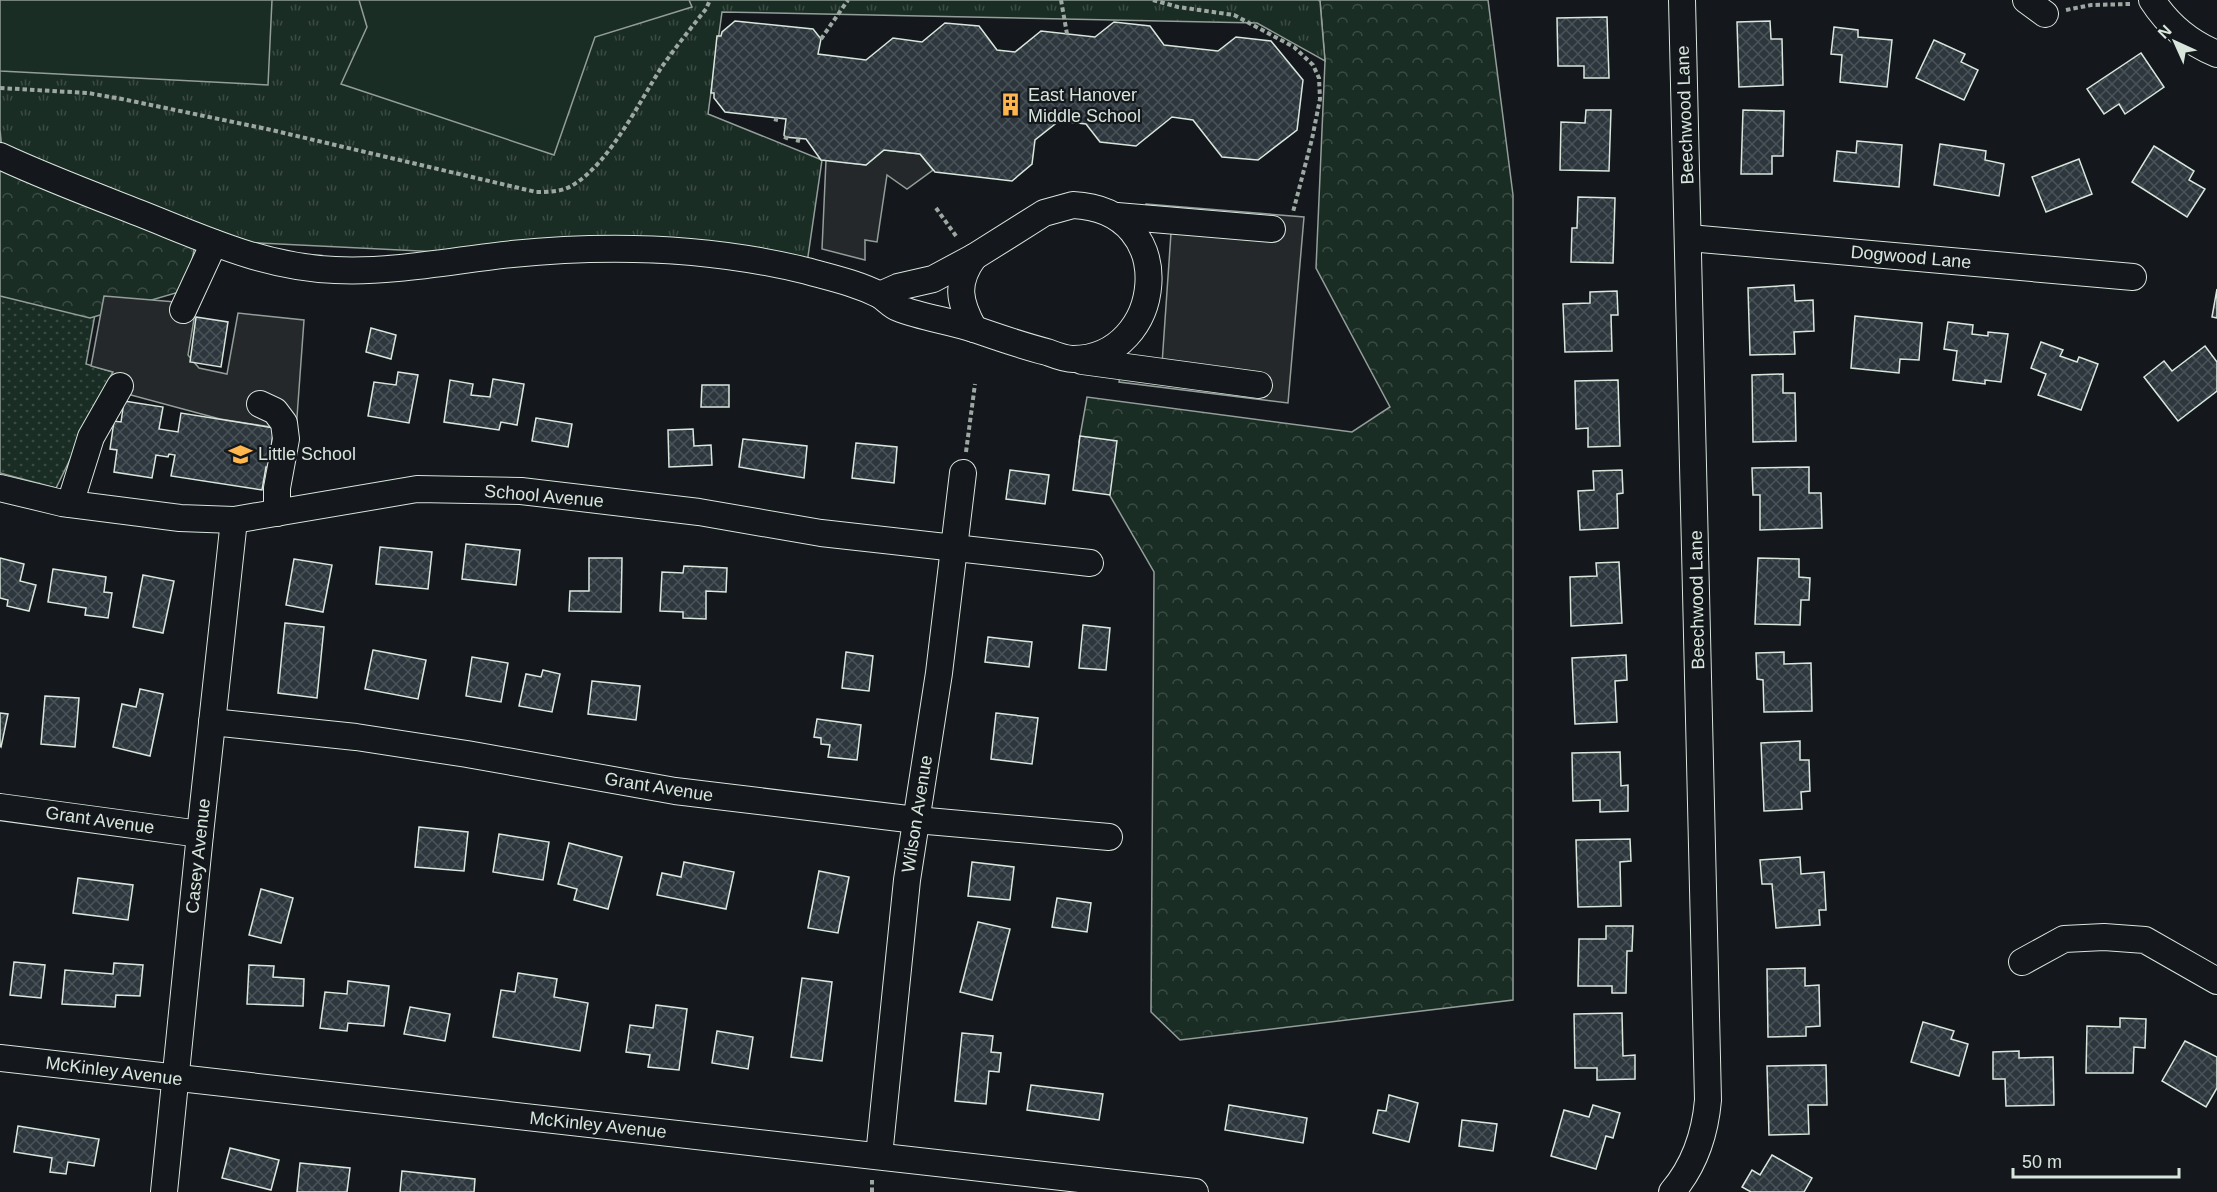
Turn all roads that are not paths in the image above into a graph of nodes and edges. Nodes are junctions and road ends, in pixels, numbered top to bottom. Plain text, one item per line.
1 (1682, 0) edge
2 (2152, 0) edge
3 (2217, 54) edge
4 (0, 156) edge
5 (1117, 216) junction
6 (1272, 229) dead end
7 (1689, 238) junction
8 (214, 243) junction
9 (974, 257) junction
10 (2133, 277) dead end
11 (880, 295) junction
12 (183, 310) dead end
13 (974, 328) junction
14 (1070, 359) junction
15 (1259, 385) dead end
16 (120, 386) dead end
17 (260, 404) dead end
18 (963, 474) road end
19 (0, 488) edge
20 (69, 504) junction
21 (277, 513) junction
22 (234, 520) junction
23 (953, 547) junction
24 (1090, 563) dead end
25 (212, 722) junction
26 (0, 807) edge
27 (916, 820) junction
28 (200, 834) junction
29 (1109, 837) dead end
30 (2022, 962) dead end
31 (2217, 981) edge
32 (0, 1058) edge
33 (177, 1078) junction
34 (876, 1165) junction
35 (164, 1192) edge
36 (1195, 1192) edge
37 (1672, 1192) edge

1 - 7 street, Beechwood Lane
2 - 3 street
4 - 8 street
5 - 6 street
5 - 9 street
5 - 14 street
7 - 10 street, Dogwood Lane
7 - 37 street, Beechwood Lane
8 - 11 street
8 - 12 street
9 - 11 street
9 - 13 street
11 - 13 street
13 - 14 street
14 - 15 street
16 - 20 street
17 - 21 street
18 - 23 street, Wilson Avenue
19 - 20 street, School Avenue
20 - 22 street, School Avenue
21 - 22 street, School Avenue
21 - 23 street, School Avenue
22 - 25 street, Casey Avenue
23 - 24 street, School Avenue
23 - 27 street, Wilson Avenue
25 - 27 street, Grant Avenue
25 - 28 street, Casey Avenue
26 - 28 street, Grant Avenue
27 - 29 street, Grant Avenue
27 - 34 street, Wilson Avenue
28 - 33 street, Casey Avenue
30 - 31 street
32 - 33 street, McKinley Avenue
33 - 34 street, McKinley Avenue
33 - 35 street, Casey Avenue
34 - 36 street, McKinley Avenue

